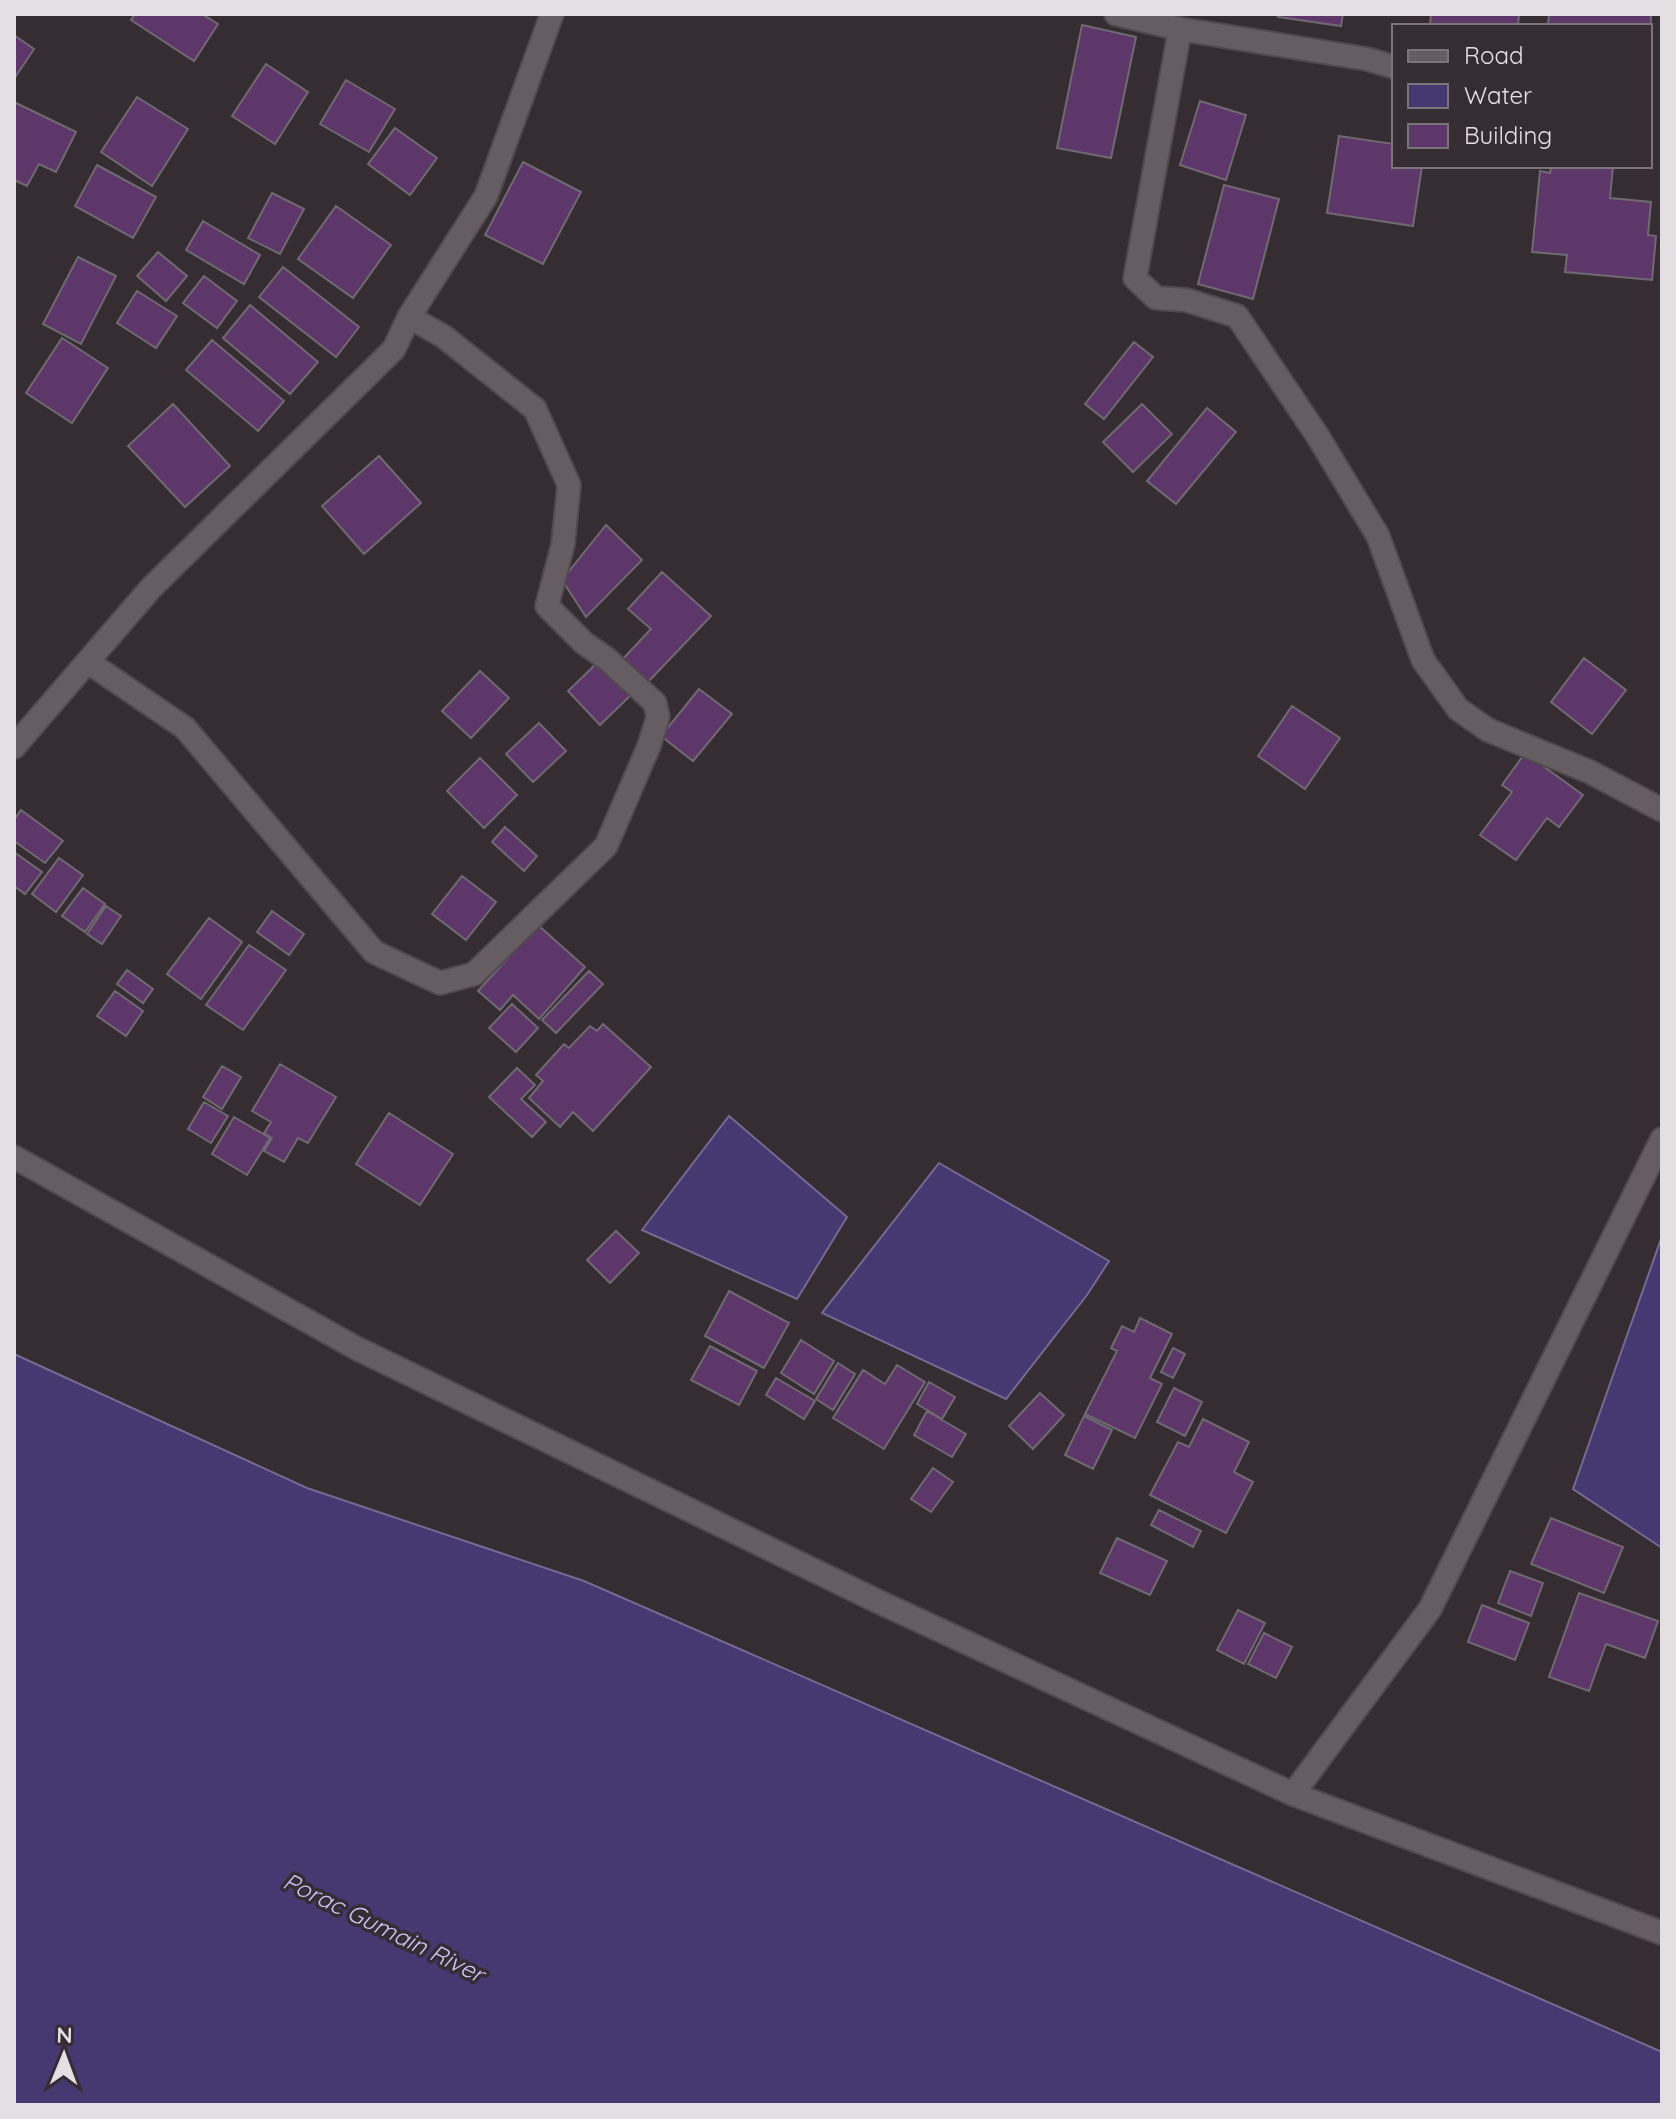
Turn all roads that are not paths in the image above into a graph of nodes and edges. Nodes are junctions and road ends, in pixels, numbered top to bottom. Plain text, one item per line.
1 (552, 14) edge
2 (1116, 14) edge
3 (1180, 29) junction
4 (1392, 66) edge
5 (409, 317) junction
6 (88, 662) junction
7 (14, 747) edge
8 (1662, 810) edge
9 (1662, 1139) edge
10 (14, 1157) edge
11 (1293, 1794) junction
12 (1662, 1933) edge

1 - 5 street
2 - 3 street
3 - 4 street
3 - 8 street
5 - 6 street
5 - 6 street
6 - 7 street
9 - 11 street
10 - 11 street
11 - 12 street

